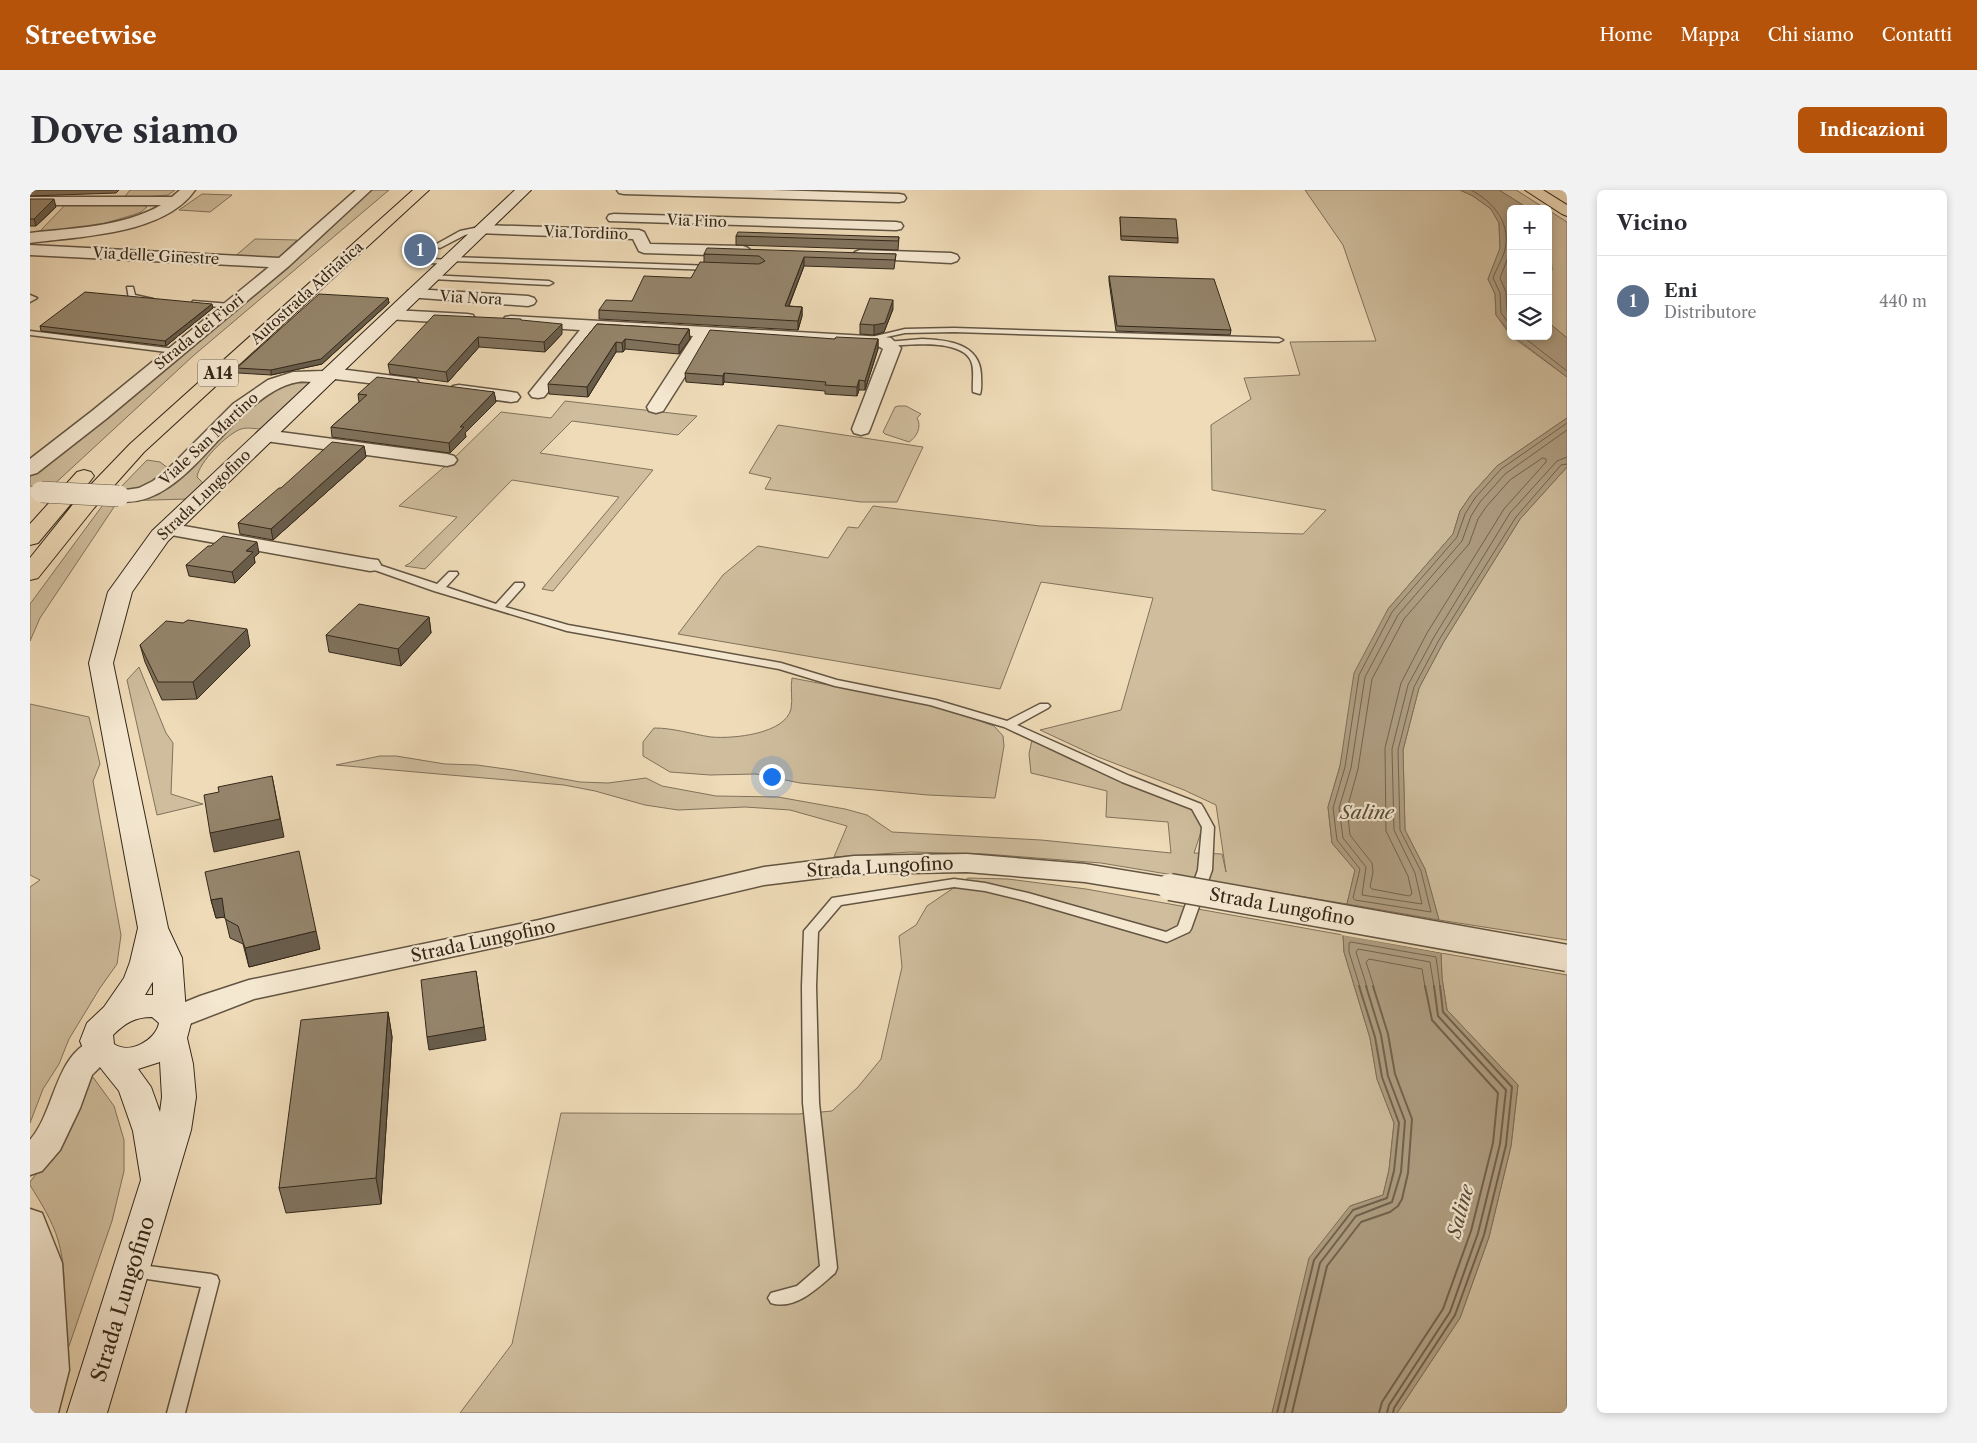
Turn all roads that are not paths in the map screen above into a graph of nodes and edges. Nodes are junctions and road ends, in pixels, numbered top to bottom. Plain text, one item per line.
1 (188, 190) edge
2 (364, 190) edge
3 (404, 190) edge
4 (422, 190) edge
5 (524, 190) edge
6 (624, 190) edge
7 (1532, 190) edge
8 (899, 198) dead end
9 (30, 201) edge
10 (175, 202) junction
11 (1567, 211) edge
12 (498, 215) junction
13 (518, 216) dead end
14 (597, 218) dead end
15 (896, 226) dead end
16 (483, 229) junction
17 (30, 238) edge
18 (437, 246) dead end
19 (30, 250) edge
20 (763, 252) edge
21 (426, 253) dead end
22 (842, 254) edge
23 (951, 258) dead end
24 (450, 261) junction
25 (283, 263) junction
26 (720, 268) edge
27 (432, 277) junction
28 (549, 282) dead end
29 (130, 289) dead end
30 (414, 294) junction
31 (162, 300) edge
32 (528, 301) dead end
33 (191, 302) edge
34 (230, 306) junction
35 (393, 315) junction
36 (593, 325) junction
37 (705, 331) junction
38 (30, 333) edge
39 (863, 340) junction
40 (1279, 340) dead end
41 (887, 344) junction
42 (175, 351) junction
43 (329, 375) junction
44 (977, 392) dead end
45 (538, 393) dead end
46 (511, 397) dead end
47 (656, 407) dead end
48 (153, 410) dead end
49 (861, 428) dead end
50 (265, 436) junction
51 (447, 460) dead end
52 (97, 463) dead end
53 (30, 469) edge
54 (35, 491) edge
55 (167, 529) junction
56 (30, 538) edge
57 (370, 565) joint
58 (30, 573) edge
59 (453, 574) dead end
60 (519, 585) dead end
61 (438, 589) junction
62 (498, 608) junction
63 (1044, 706) dead end
64 (1008, 725) junction
65 (929, 863) junction
66 (910, 890) junction
67 (154, 928) junction
68 (1567, 958) edge
69 (116, 1014) junction
70 (172, 1023) junction
71 (105, 1053) junction
72 (30, 1162) edge
73 (158, 1184) junction
74 (30, 1223) edge
75 (132, 1271) junction
76 (777, 1298) dead end
77 (39, 1413) edge
78 (87, 1413) edge
79 (176, 1413) edge

1 - 10 street, Via delle Ginestre
2 - 25 street, Strada dei Fiori
3 - 48 main road, Autostrada Adriatica / A14
4 - 58 main road, Autostrada Adriatica / A14
5 - 12 main road, Strada Lungofino
6 - 8 street
7 - 11 main road
9 - 10 street
10 - 17 street, Via delle Ginestre
12 - 13 street
12 - 16 main road, Strada Lungofino
14 - 15 street, Via Fino
16 - 18 lane
16 - 20 street, Via Tordino
16 - 24 main road, Strada Lungofino
19 - 25 street, Via delle Ginestre
21 - 24 lane
22 - 23 street
24 - 26 lane
24 - 27 main road, Strada Lungofino
25 - 34 street, Strada dei Fiori
27 - 28 lane
27 - 30 main road, Strada Lungofino
29 - 31 lane
30 - 32 street, Via Nora
30 - 35 main road, Strada Lungofino
33 - 34 lane
34 - 42 street, Strada dei Fiori
35 - 36 street
35 - 43 main road, Strada Lungofino
36 - 37 street
36 - 45 street
37 - 39 street
37 - 47 street
38 - 42 lane
39 - 40 lane
39 - 41 street
41 - 44 lane
41 - 49 street
42 - 53 street, Strada dei Fiori
43 - 46 street, Viale San Martino
43 - 50 main road, Strada Lungofino
43 - 54 street, Viale San Martino, bridge
50 - 51 street
50 - 55 main road, Strada Lungofino
52 - 56 main road
55 - 57 street
55 - 67 main road, Strada Lungofino
57 - 61 lane
59 - 61 lane
60 - 62 lane
61 - 62 lane
62 - 64 lane
63 - 64 lane
64 - 66 lane
65 - 66 lane
65 - 68 street, Strada Lungofino, bridge
65 - 70 street, Strada Lungofino
66 - 76 lane
67 - 69 main road, Strada Lungofino
67 - 70 main road, Strada Lungofino
69 - 70 main road
69 - 71 main road, Strada Lungofino
70 - 71 main road, Strada Lungofino
70 - 73 main road, Strada Lungofino
71 - 72 street
71 - 73 main road, Strada Lungofino
73 - 75 main road, Strada Lungofino
74 - 77 street
75 - 78 main road, Strada Lungofino
75 - 79 lane

